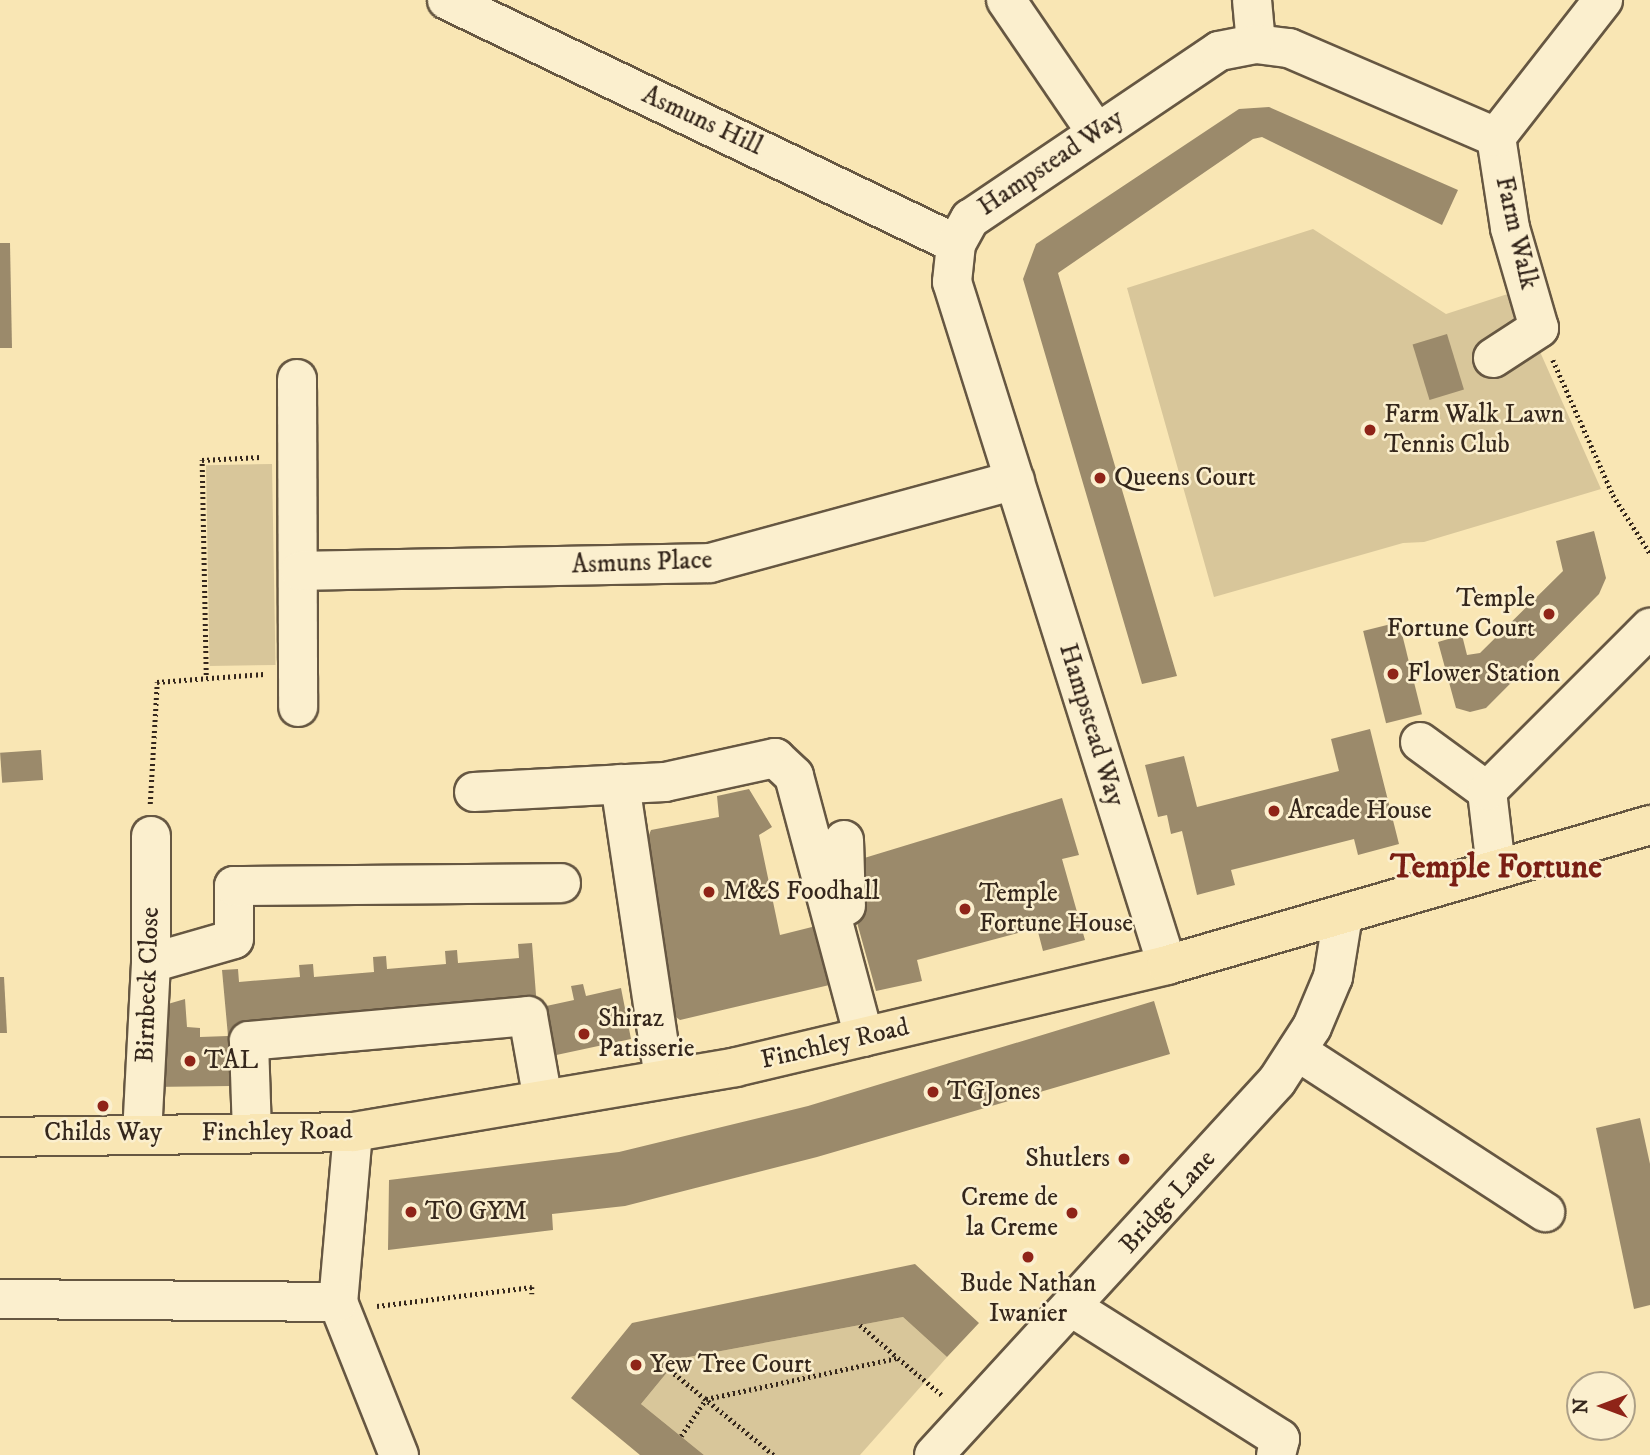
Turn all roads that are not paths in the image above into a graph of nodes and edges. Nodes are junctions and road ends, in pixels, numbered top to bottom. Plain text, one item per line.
1 (447, 0) edge
2 (1006, 0) edge
3 (1252, 0) edge
4 (1603, 0) edge
5 (1256, 44) junction
6 (1096, 132) junction
7 (1496, 137) junction
8 (957, 244) junction
9 (1493, 358) dead end
10 (297, 379) dead end
11 (1015, 480) junction
12 (300, 571) junction
13 (1650, 628) edge
14 (298, 690) road end
15 (1420, 742) dead end
16 (620, 784) junction
17 (474, 792) dead end
18 (1487, 792) junction
19 (1650, 825) edge
20 (150, 836) road end
21 (844, 840) dead end
22 (1496, 868) junction
23 (561, 883) dead end
24 (1343, 915) junction
25 (150, 963) junction
26 (1167, 965) junction
27 (871, 1035) junction
28 (1297, 1051) junction
29 (664, 1079) junction
30 (543, 1100) junction
31 (353, 1132) junction
32 (252, 1133) junction
33 (142, 1135) junction
34 (0, 1137) edge
35 (1545, 1212) dead end
36 (0, 1299) edge
37 (340, 1306) junction
38 (1073, 1308) junction
39 (1287, 1450) edge
40 (399, 1455) edge
41 (934, 1455) edge

1 - 8 street, Asmuns Hill
2 - 6 street
3 - 5 street
4 - 7 street
5 - 6 street, Hampstead Way
5 - 7 street, Hampstead Way
6 - 8 street, Hampstead Way
7 - 9 street, Farm Walk
8 - 11 street, Hampstead Way
10 - 12 street
11 - 12 street, Asmuns Place
11 - 26 street, Hampstead Way
12 - 14 street
13 - 18 street
15 - 18 street
16 - 17 street
16 - 27 street
16 - 29 street
18 - 22 street
19 - 22 main road, Finchley Road
20 - 25 street, Birnbeck Close
21 - 27 street
22 - 24 main road, Finchley Road
23 - 25 street
24 - 26 main road, Finchley Road
24 - 28 street, Bridge Lane
25 - 33 street, Birnbeck Close
26 - 27 main road, Finchley Road
27 - 29 main road, Finchley Road
28 - 35 street
28 - 38 street, Bridge Lane
29 - 30 main road, Finchley Road
30 - 31 main road, Finchley Road
30 - 32 street
31 - 32 main road, Finchley Road
31 - 37 street
32 - 33 main road, Finchley Road
33 - 34 main road, Finchley Road
36 - 37 street
37 - 40 street
38 - 39 street
38 - 41 street, Bridge Lane

